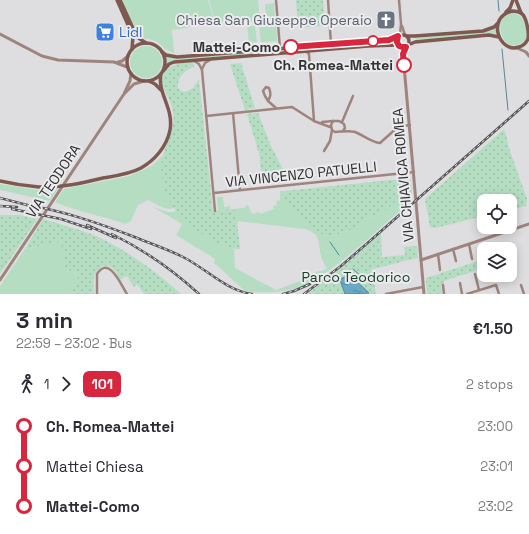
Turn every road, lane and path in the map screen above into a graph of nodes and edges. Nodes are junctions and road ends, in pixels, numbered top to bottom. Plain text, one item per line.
1 (118, 0) edge
2 (276, 0) edge
3 (328, 0) edge
4 (399, 0) edge
5 (513, 0) edge
6 (516, 0) edge
7 (506, 12) junction
8 (521, 13) junction
9 (527, 19) edge
10 (498, 23) junction
11 (401, 24) junction
12 (0, 34) edge
13 (406, 35) junction
14 (399, 36) junction
15 (499, 37) junction
16 (528, 39) junction
17 (147, 43) junction
18 (331, 44) junction
19 (399, 46) junction
20 (407, 46) junction
21 (529, 46) edge
22 (280, 48) junction
23 (516, 48) junction
24 (132, 50) junction
25 (162, 52) junction
26 (307, 52) junction
27 (403, 54) junction
28 (128, 56) junction
29 (529, 56) edge
30 (211, 59) junction
31 (193, 60) junction
32 (114, 62) junction
33 (128, 67) junction
34 (202, 70) junction
35 (162, 72) junction
36 (130, 73) junction
37 (146, 81) junction
38 (162, 91) junction
39 (124, 94) junction
40 (353, 96) dead end
41 (268, 101) junction
42 (277, 108) junction
43 (233, 113) junction
44 (206, 116) junction
45 (314, 121) junction
46 (333, 121) junction
47 (342, 122) junction
48 (319, 123) junction
49 (410, 125) junction
50 (331, 128) junction
51 (343, 131) junction
52 (324, 151) dead end
53 (414, 172) junction
54 (0, 181) edge
55 (240, 190) junction
56 (214, 193) junction
57 (215, 211) dead end
58 (529, 224) edge
59 (468, 244) junction
60 (453, 249) junction
61 (438, 254) junction
62 (472, 259) dead end
63 (421, 260) junction
64 (456, 261) dead end
65 (440, 270) dead end
66 (475, 274) dead end
67 (0, 280) edge
68 (460, 283) dead end
69 (443, 285) dead end
70 (521, 285) dead end
71 (423, 287) junction
72 (479, 290) junction
73 (97, 294) edge
74 (127, 294) edge
75 (386, 294) edge
76 (424, 294) edge
77 (444, 294) edge
78 (462, 294) edge
79 (467, 294) edge
80 (499, 294) edge
81 (524, 294) edge

1 - 17 main road
1 - 24 main road
2 - 22 street
3 - 18 street
4 - 11 street
5 - 7 main road
6 - 8 main road
7 - 8 main road
7 - 10 main road
8 - 9 main road
9 - 16 main road
10 - 13 main road
10 - 15 main road
11 - 13 street
11 - 14 street
12 - 32 street
13 - 14 main road
13 - 20 main road
14 - 18 main road
14 - 19 main road
15 - 20 main road
15 - 23 main road
16 - 21 street
16 - 23 main road
17 - 24 main road
17 - 25 main road
18 - 22 main road
19 - 20 main road
19 - 26 main road
19 - 27 street, VIA CHIAVICA ROMEA
20 - 27 street, VIA CHIAVICA ROMEA
22 - 25 main road
23 - 29 street
24 - 28 main road
25 - 35 main road
26 - 30 main road
26 - 45 street
27 - 49 street, VIA CHIAVICA ROMEA
28 - 32 street
28 - 33 main road
30 - 31 main road
30 - 34 street
31 - 34 street
31 - 35 main road
32 - 33 street
33 - 36 main road
34 - 44 street
35 - 37 main road
35 - 38 main road
36 - 37 main road
36 - 39 street, VIA TEODORA
37 - 38 main road
37 - 39 street, VIA TEODORA
38 - 54 main road
39 - 67 street, VIA TEODORA
40 - 47 street
41 - 41 street
41 - 42 street
42 - 43 street
42 - 45 street
43 - 44 street
43 - 55 street
44 - 56 street
45 - 48 street
46 - 47 street
46 - 48 street
46 - 50 street
47 - 51 street
48 - 50 street
49 - 51 street
49 - 53 street, VIA CHIAVICA ROMEA
50 - 51 street
50 - 52 street
53 - 55 street, VIA VINCENZO PATUELLI
53 - 63 street, VIA CHIAVICA ROMEA
55 - 56 street, VIA VINCENZO PATUELLI
56 - 57 street
58 - 59 street
59 - 60 street
59 - 62 street
60 - 61 street
60 - 64 street
61 - 63 street
61 - 65 street
63 - 71 street, VIA CHIAVICA ROMEA
66 - 72 street
68 - 78 street
69 - 77 street
70 - 81 street
71 - 75 street
71 - 76 street, VIA CHIAVICA ROMEA
72 - 79 street
72 - 80 street
73 - 74 street

